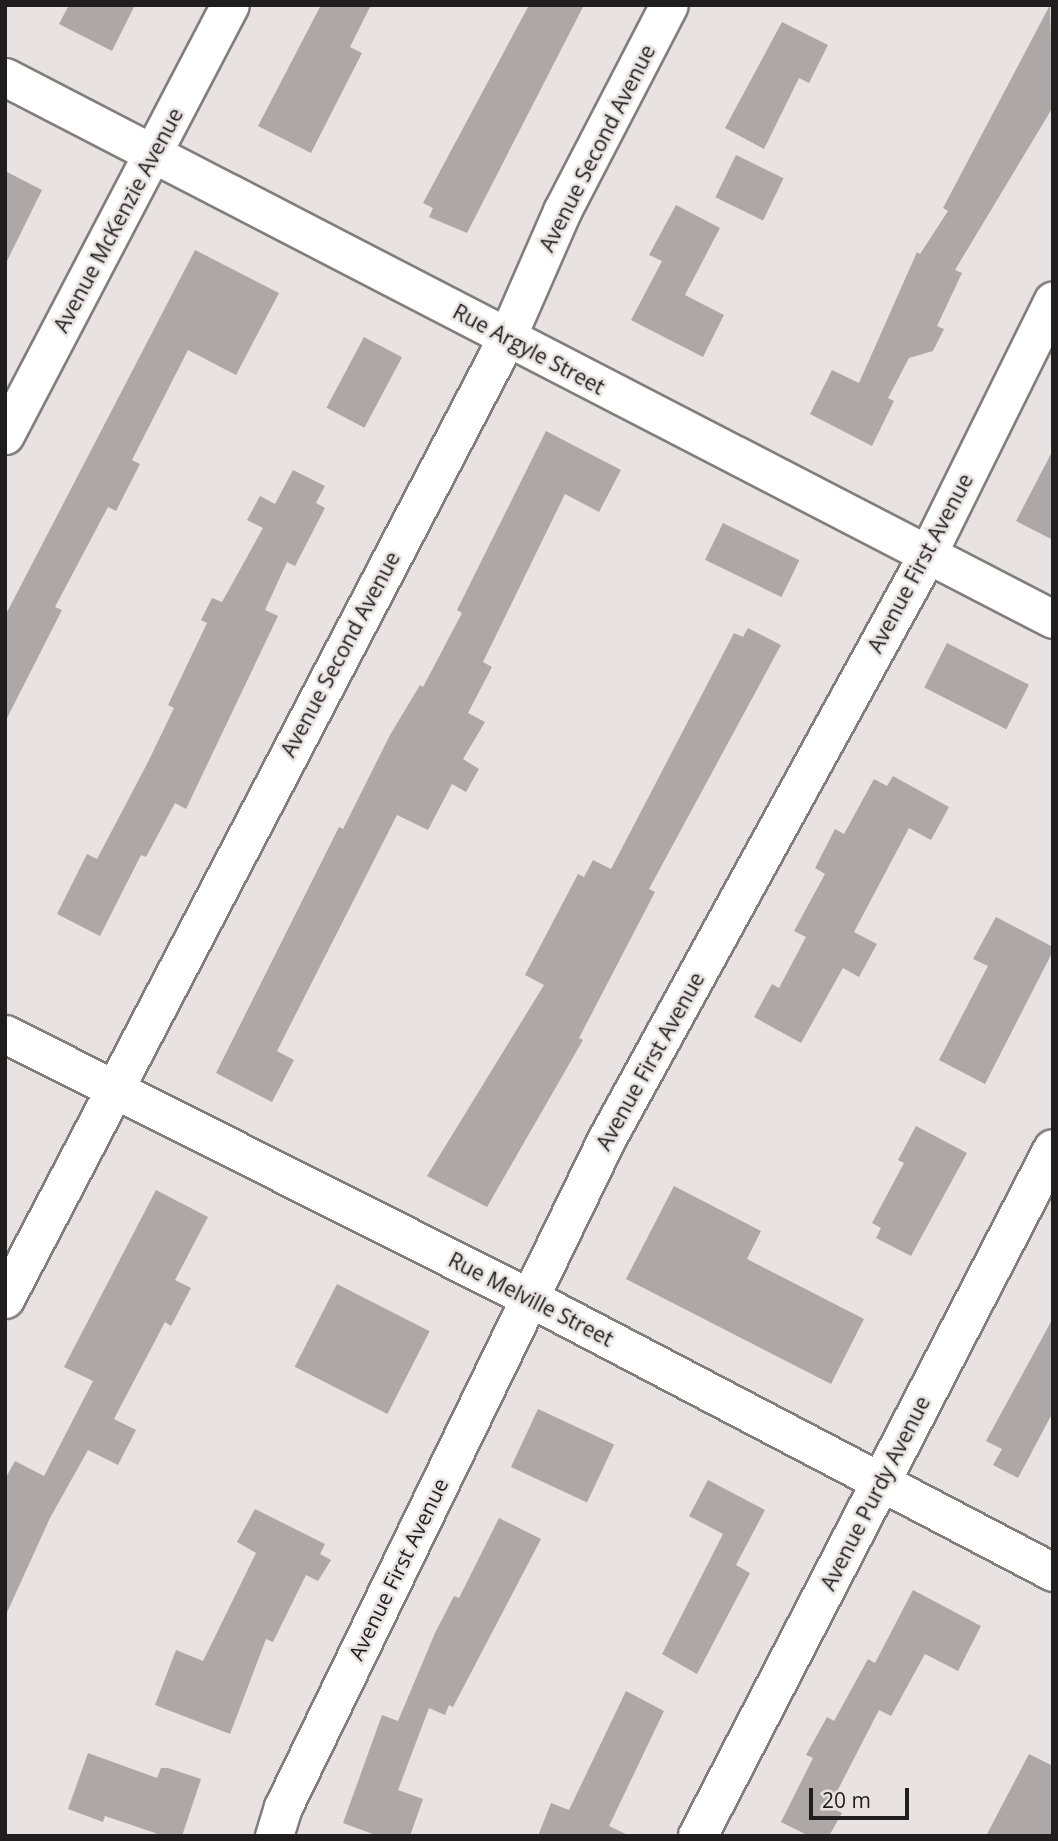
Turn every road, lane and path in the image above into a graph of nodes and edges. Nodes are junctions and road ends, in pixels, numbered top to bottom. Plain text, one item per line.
1 (230, 5) edge
2 (669, 5) edge
3 (5, 77) edge
4 (154, 153) junction
5 (1053, 300) edge
6 (507, 337) junction
7 (5, 435) edge
8 (927, 555) junction
9 (1053, 619) edge
10 (5, 1034) edge
11 (113, 1090) junction
12 (1053, 1149) edge
13 (528, 1297) junction
14 (5, 1299) edge
15 (882, 1480) junction
16 (1053, 1572) edge
17 (274, 1836) edge
18 (698, 1836) edge

1 - 4 street, Avenue McKenzie Avenue
2 - 6 street, Avenue Second Avenue
3 - 4 street, Rue Argyle Street
4 - 6 street, Rue Argyle Street
4 - 7 street, Avenue McKenzie Avenue
5 - 8 street, Avenue First Avenue
6 - 8 street, Rue Argyle Street
6 - 11 street, Avenue Second Avenue
8 - 9 street, Rue Argyle Street
8 - 13 street, Avenue First Avenue
10 - 11 street, Rue Melville Street
11 - 13 street, Rue Melville Street
11 - 14 street, Avenue Second Avenue
12 - 15 street, Avenue Purdy Avenue
13 - 15 street, Rue Melville Street
13 - 17 street, Avenue First Avenue
15 - 16 street, Rue Melville Street
15 - 18 street, Avenue Purdy Avenue

